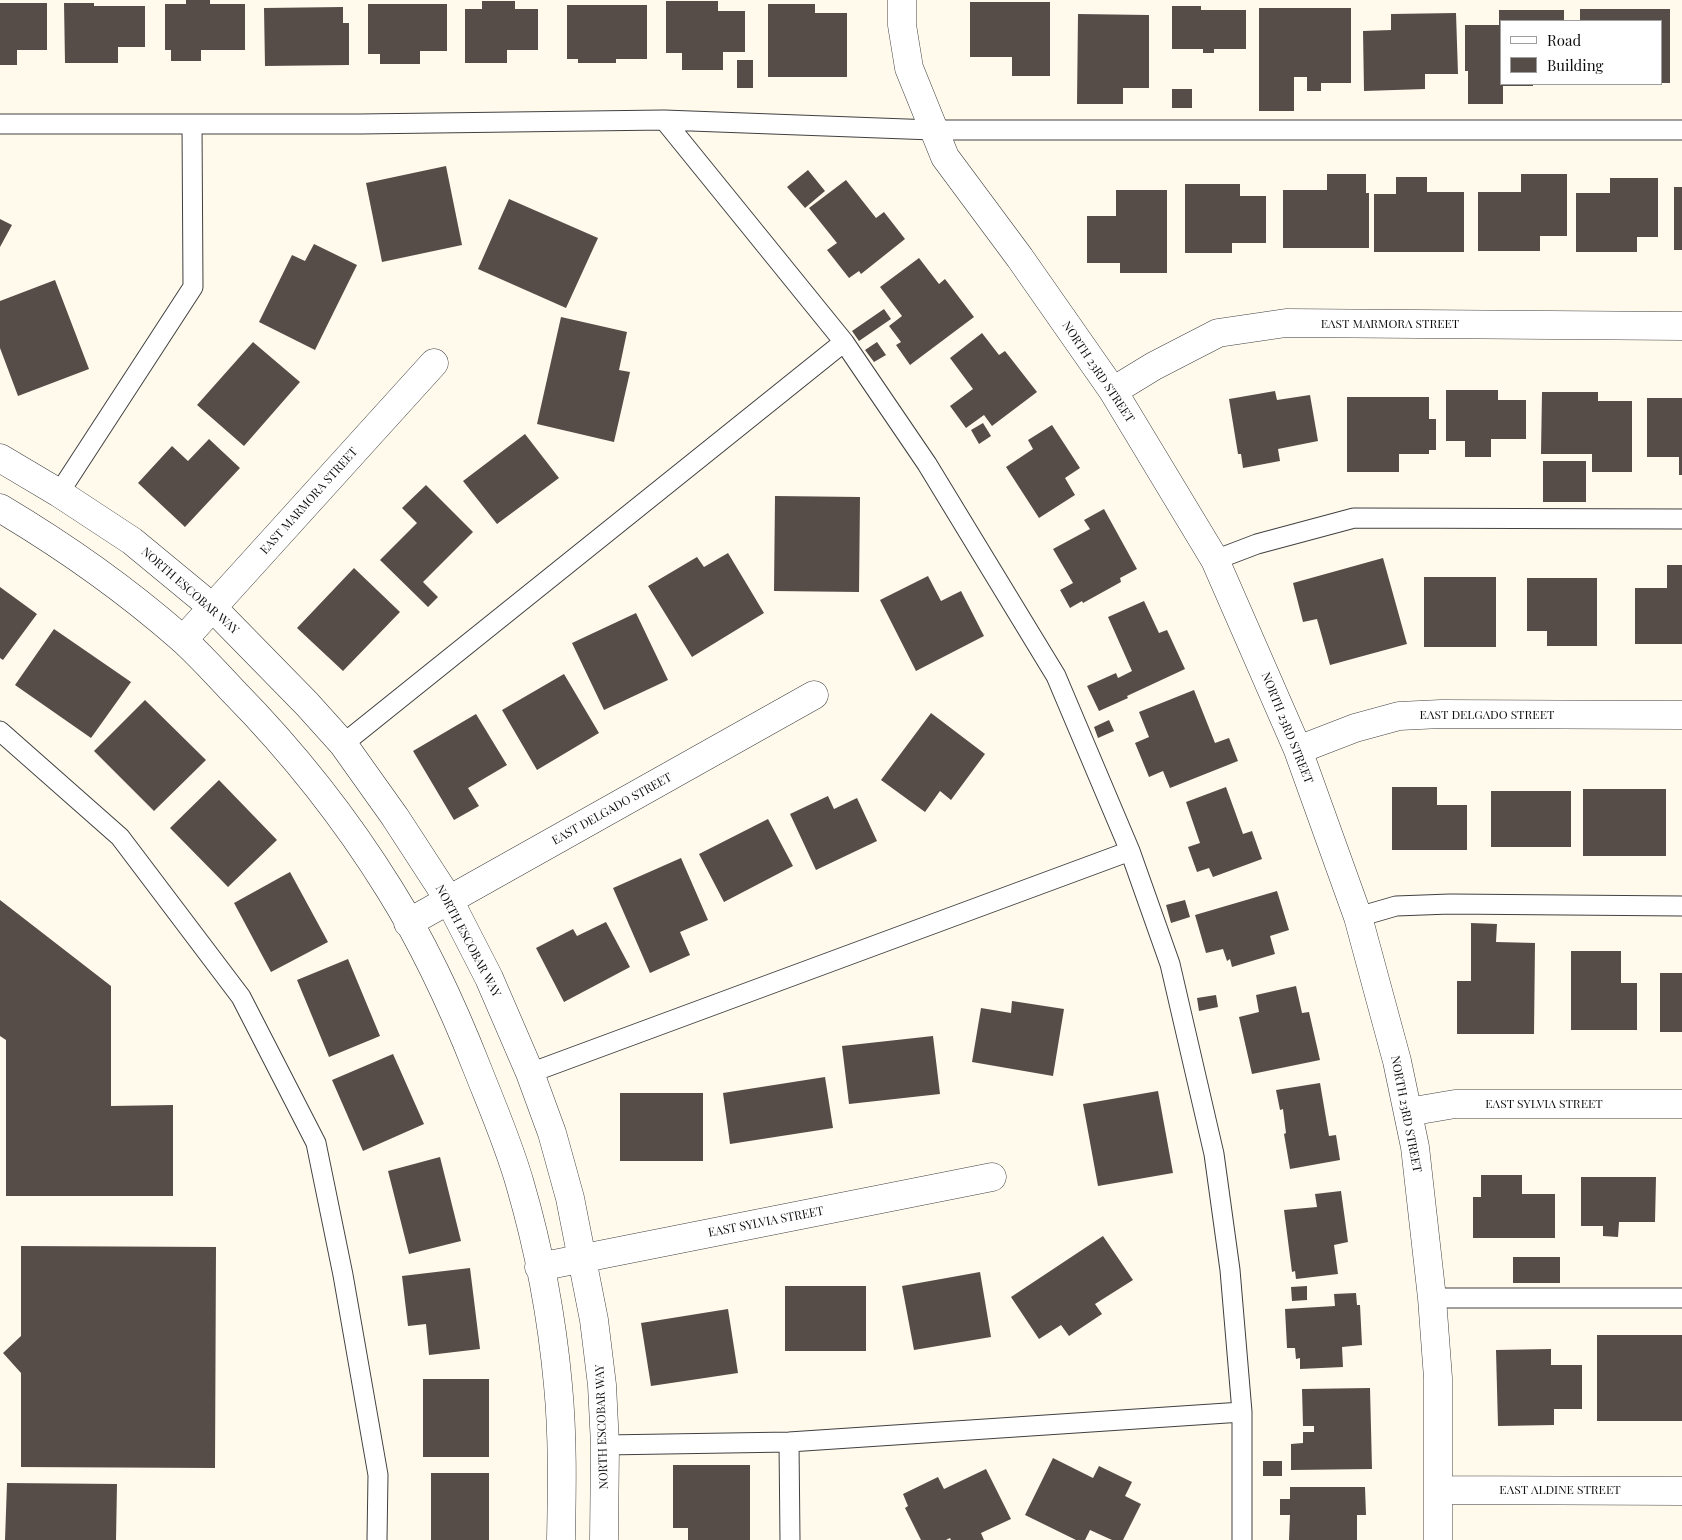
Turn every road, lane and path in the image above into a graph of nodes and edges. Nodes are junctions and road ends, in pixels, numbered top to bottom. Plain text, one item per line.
1 (902, 0) edge
2 (664, 120) junction
3 (0, 124) edge
4 (192, 124) junction
5 (933, 130) junction
6 (1682, 130) edge
7 (1682, 326) edge
8 (844, 342) junction
9 (434, 363) dead end
10 (1113, 391) junction
11 (0, 458) edge
12 (59, 493) junction
13 (0, 508) edge
14 (1682, 519) edge
15 (1215, 560) junction
16 (212, 607) junction
17 (183, 640) junction
18 (814, 695) dead end
19 (1682, 715) edge
20 (0, 731) edge
21 (343, 744) junction
22 (1298, 750) junction
23 (1130, 851) junction
24 (449, 900) junction
25 (1682, 906) edge
26 (1358, 916) junction
27 (408, 923) junction
28 (530, 1072) junction
29 (1682, 1104) edge
30 (1408, 1112) junction
31 (992, 1177) dead end
32 (582, 1258) junction
33 (539, 1268) junction
34 (1432, 1298) junction
35 (1682, 1298) edge
36 (1242, 1412) junction
37 (789, 1442) junction
38 (605, 1445) junction
39 (1438, 1490) junction
40 (1682, 1491) edge
41 (377, 1540) edge
42 (561, 1540) edge
43 (604, 1540) edge
44 (790, 1540) edge
45 (1242, 1540) edge
46 (1438, 1540) edge

1 - 5 street, NORTH 23RD STREET
2 - 4 lane
2 - 5 lane
2 - 8 lane
3 - 4 lane
4 - 12 lane
5 - 6 lane
5 - 10 street, NORTH 23RD STREET
7 - 10 street, EAST MARMORA STREET
8 - 21 lane
8 - 23 lane
9 - 16 street, EAST MARMORA STREET
10 - 15 street, NORTH 23RD STREET
11 - 12 street, NORTH ESCOBAR WAY
12 - 16 street, NORTH ESCOBAR WAY
13 - 17 street
14 - 15 lane
15 - 22 street, NORTH 23RD STREET
16 - 17 street, EAST MARMORA STREET
16 - 21 street, NORTH ESCOBAR WAY
17 - 27 street
18 - 24 street, EAST DELGADO STREET
19 - 22 street, EAST DELGADO STREET
20 - 41 lane
21 - 24 street, NORTH ESCOBAR WAY
22 - 26 street, NORTH 23RD STREET
23 - 28 lane
23 - 36 lane
24 - 27 street, EAST DELGADO STREET
24 - 28 street, NORTH ESCOBAR WAY
25 - 26 lane
26 - 30 street, NORTH 23RD STREET
27 - 33 street
28 - 32 street, NORTH ESCOBAR WAY
29 - 30 street, EAST SYLVIA STREET
30 - 34 street, NORTH 23RD STREET
31 - 32 street, EAST SYLVIA STREET
32 - 33 street, EAST SYLVIA STREET
32 - 38 street, NORTH ESCOBAR WAY
33 - 42 street
34 - 35 lane
34 - 39 street, NORTH 23RD STREET
36 - 37 lane
36 - 45 lane
37 - 38 lane
37 - 44 lane
38 - 43 street, NORTH ESCOBAR WAY
39 - 40 street, EAST ALDINE STREET
39 - 46 street, NORTH 23RD STREET

